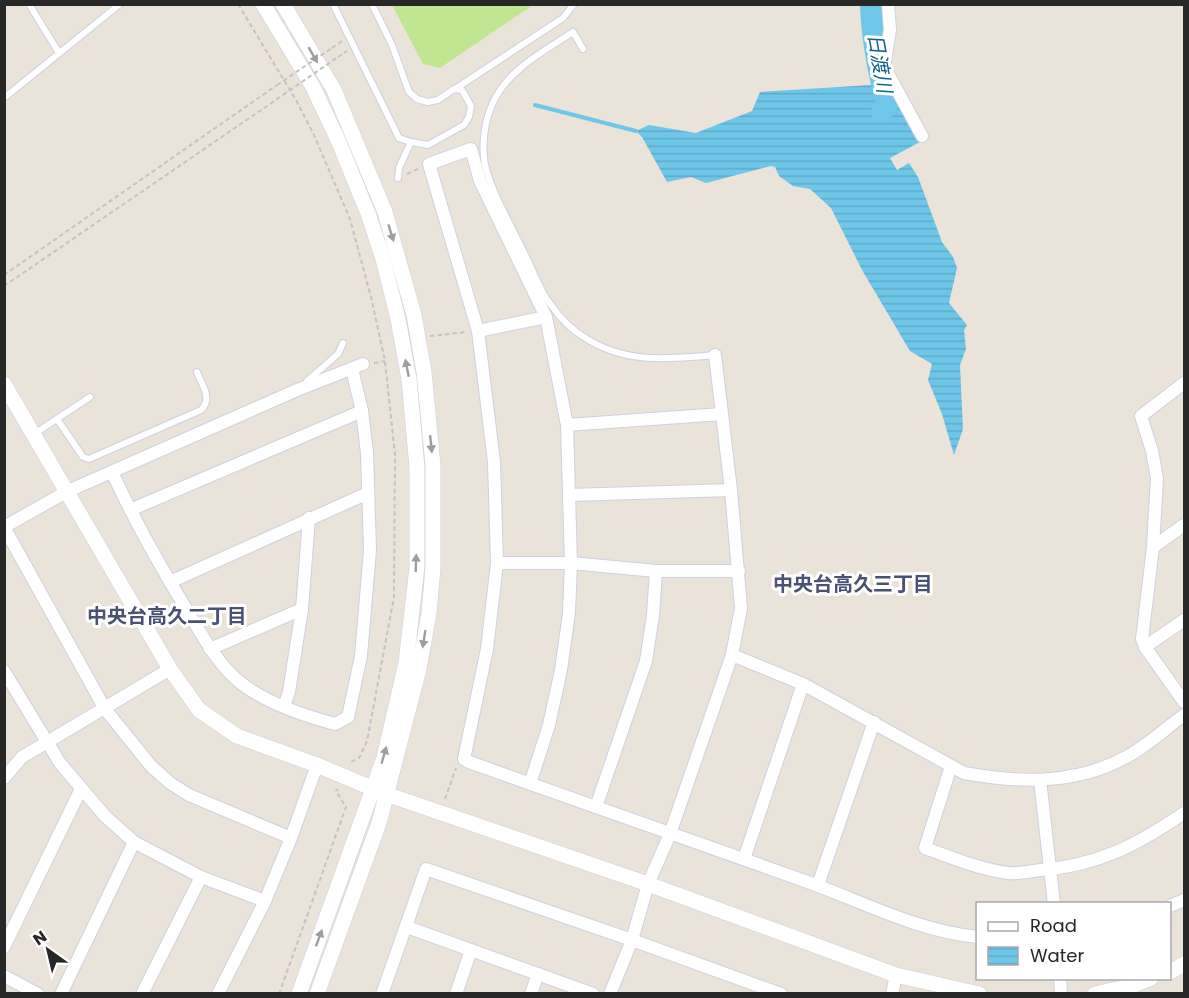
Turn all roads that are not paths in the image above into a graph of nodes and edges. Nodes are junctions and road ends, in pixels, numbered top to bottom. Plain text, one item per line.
1 (29, 4) edge
2 (120, 4) edge
3 (262, 4) edge
4 (283, 4) edge
5 (333, 4) edge
6 (372, 4) edge
7 (574, 4) edge
8 (888, 4) edge
9 (583, 49) dead end
10 (59, 53) junction
11 (454, 90) junction
12 (4, 98) edge
13 (922, 136) dead end
14 (411, 142) junction
15 (398, 178) dead end
16 (546, 317) junction
17 (478, 331) junction
18 (342, 343) dead end
19 (715, 355) joint
20 (197, 372) dead end
21 (1185, 383) edge
22 (4, 384) edge
23 (297, 390) junction
24 (90, 397) dead end
25 (362, 411) junction
26 (722, 414) junction
27 (57, 419) junction
28 (567, 425) junction
29 (34, 434) junction
30 (112, 472) junction
31 (731, 490) junction
32 (68, 491) junction
33 (368, 493) junction
34 (570, 495) junction
35 (130, 510) junction
36 (309, 518) junction
37 (1185, 525) edge
38 (4, 527) edge
39 (1154, 547) junction
40 (497, 563) junction
41 (572, 563) junction
42 (656, 571) junction
43 (739, 571) junction
44 (170, 582) junction
45 (302, 609) junction
46 (1185, 620) edge
47 (1145, 647) junction
48 (210, 649) junction
49 (732, 655) junction
50 (170, 669) junction
51 (4, 671) edge
52 (803, 684) junction
53 (9, 689) edge
54 (1185, 702) edge
55 (284, 706) junction
56 (105, 709) junction
57 (1185, 715) edge
58 (874, 722) junction
59 (47, 743) junction
60 (317, 765) junction
61 (951, 766) junction
62 (4, 778) edge
63 (1040, 780) junction
64 (530, 784) junction
65 (81, 789) junction
66 (379, 791) junction
67 (596, 807) junction
68 (1185, 813) edge
69 (670, 834) junction
70 (291, 838) junction
71 (134, 842) junction
72 (744, 859) junction
73 (1050, 869) junction
74 (201, 877) junction
75 (648, 884) junction
76 (818, 885) junction
77 (1185, 900) edge
78 (265, 901) junction
79 (1054, 902) edge
80 (1171, 906) edge
81 (407, 927) junction
82 (976, 937) edge
83 (632, 940) junction
84 (4, 947) edge
85 (471, 950) junction
86 (1185, 964) edge
87 (1171, 971) edge
88 (537, 974) junction
89 (896, 975) junction
90 (4, 976) edge
91 (1146, 980) edge
92 (38, 993) edge
93 (61, 993) edge
94 (142, 993) edge
95 (218, 993) edge
96 (300, 993) edge
97 (317, 993) edge
98 (382, 993) edge
99 (456, 993) edge
100 (531, 993) edge
101 (593, 993) edge
102 (610, 993) edge
103 (781, 993) edge
104 (892, 993) edge
105 (979, 993) edge
106 (1095, 993) edge

1 - 10 lane
2 - 10 lane
66 -> 3 street
4 -> 66 street
5 - 14 lane
6 - 11 lane
7 - 11 lane
8 - 13 street
9 - 19 lane
10 - 12 lane
11 - 14 lane
14 - 15 lane
16 - 17 street
16 - 17 street
16 - 28 street
17 - 40 street
18 - 23 lane
19 - 26 street
20 - 27 lane
21 - 39 street
22 - 29 street
23 - 25 street
23 - 30 street
24 - 27 lane
25 - 33 street
25 - 35 street
26 - 28 street
26 - 31 street
27 - 29 lane
28 - 34 street
29 - 32 street
30 - 32 street
30 - 35 street
31 - 34 street
31 - 43 street
32 - 38 street
32 - 50 street
33 - 36 street
33 - 55 street
34 - 41 street
35 - 44 street
36 - 44 street
36 - 45 street
37 - 39 street
38 - 56 street
39 - 47 street
40 - 41 street
40 - 64 street
41 - 42 street
41 - 64 street
42 - 43 street
42 - 67 street
43 - 49 street
44 - 48 street
45 - 48 street
45 - 55 street
46 - 47 street
47 - 54 street
48 - 55 street
49 - 52 street
49 - 69 street
50 - 56 street
50 - 60 street
51 - 53 street
52 - 58 street
52 - 72 street
53 - 59 street
56 - 59 street
56 - 70 street
57 - 63 street
58 - 61 street
58 - 76 street
59 - 62 street
59 - 65 street
60 - 66 street
60 - 70 street
61 - 63 street
61 - 73 street
63 - 73 street
64 - 67 street
65 - 71 street
65 - 84 street
66 - 75 street
96 -> 66 street
66 - 97 street
67 - 69 street
68 - 73 street
69 - 72 street
69 - 75 street
70 - 78 street
71 - 74 street
71 - 93 street
72 - 76 street
73 - 79 street
74 - 78 street
74 - 94 street
75 - 83 street
75 - 89 street
76 - 82 street
77 - 80 street
78 - 95 street
81 - 83 street
81 - 85 street
81 - 98 street
83 - 102 street
83 - 103 street
85 - 88 street
85 - 99 street
86 - 87 street
88 - 100 street
88 - 101 street
89 - 104 street
89 - 105 street
90 - 92 street
91 - 106 street

